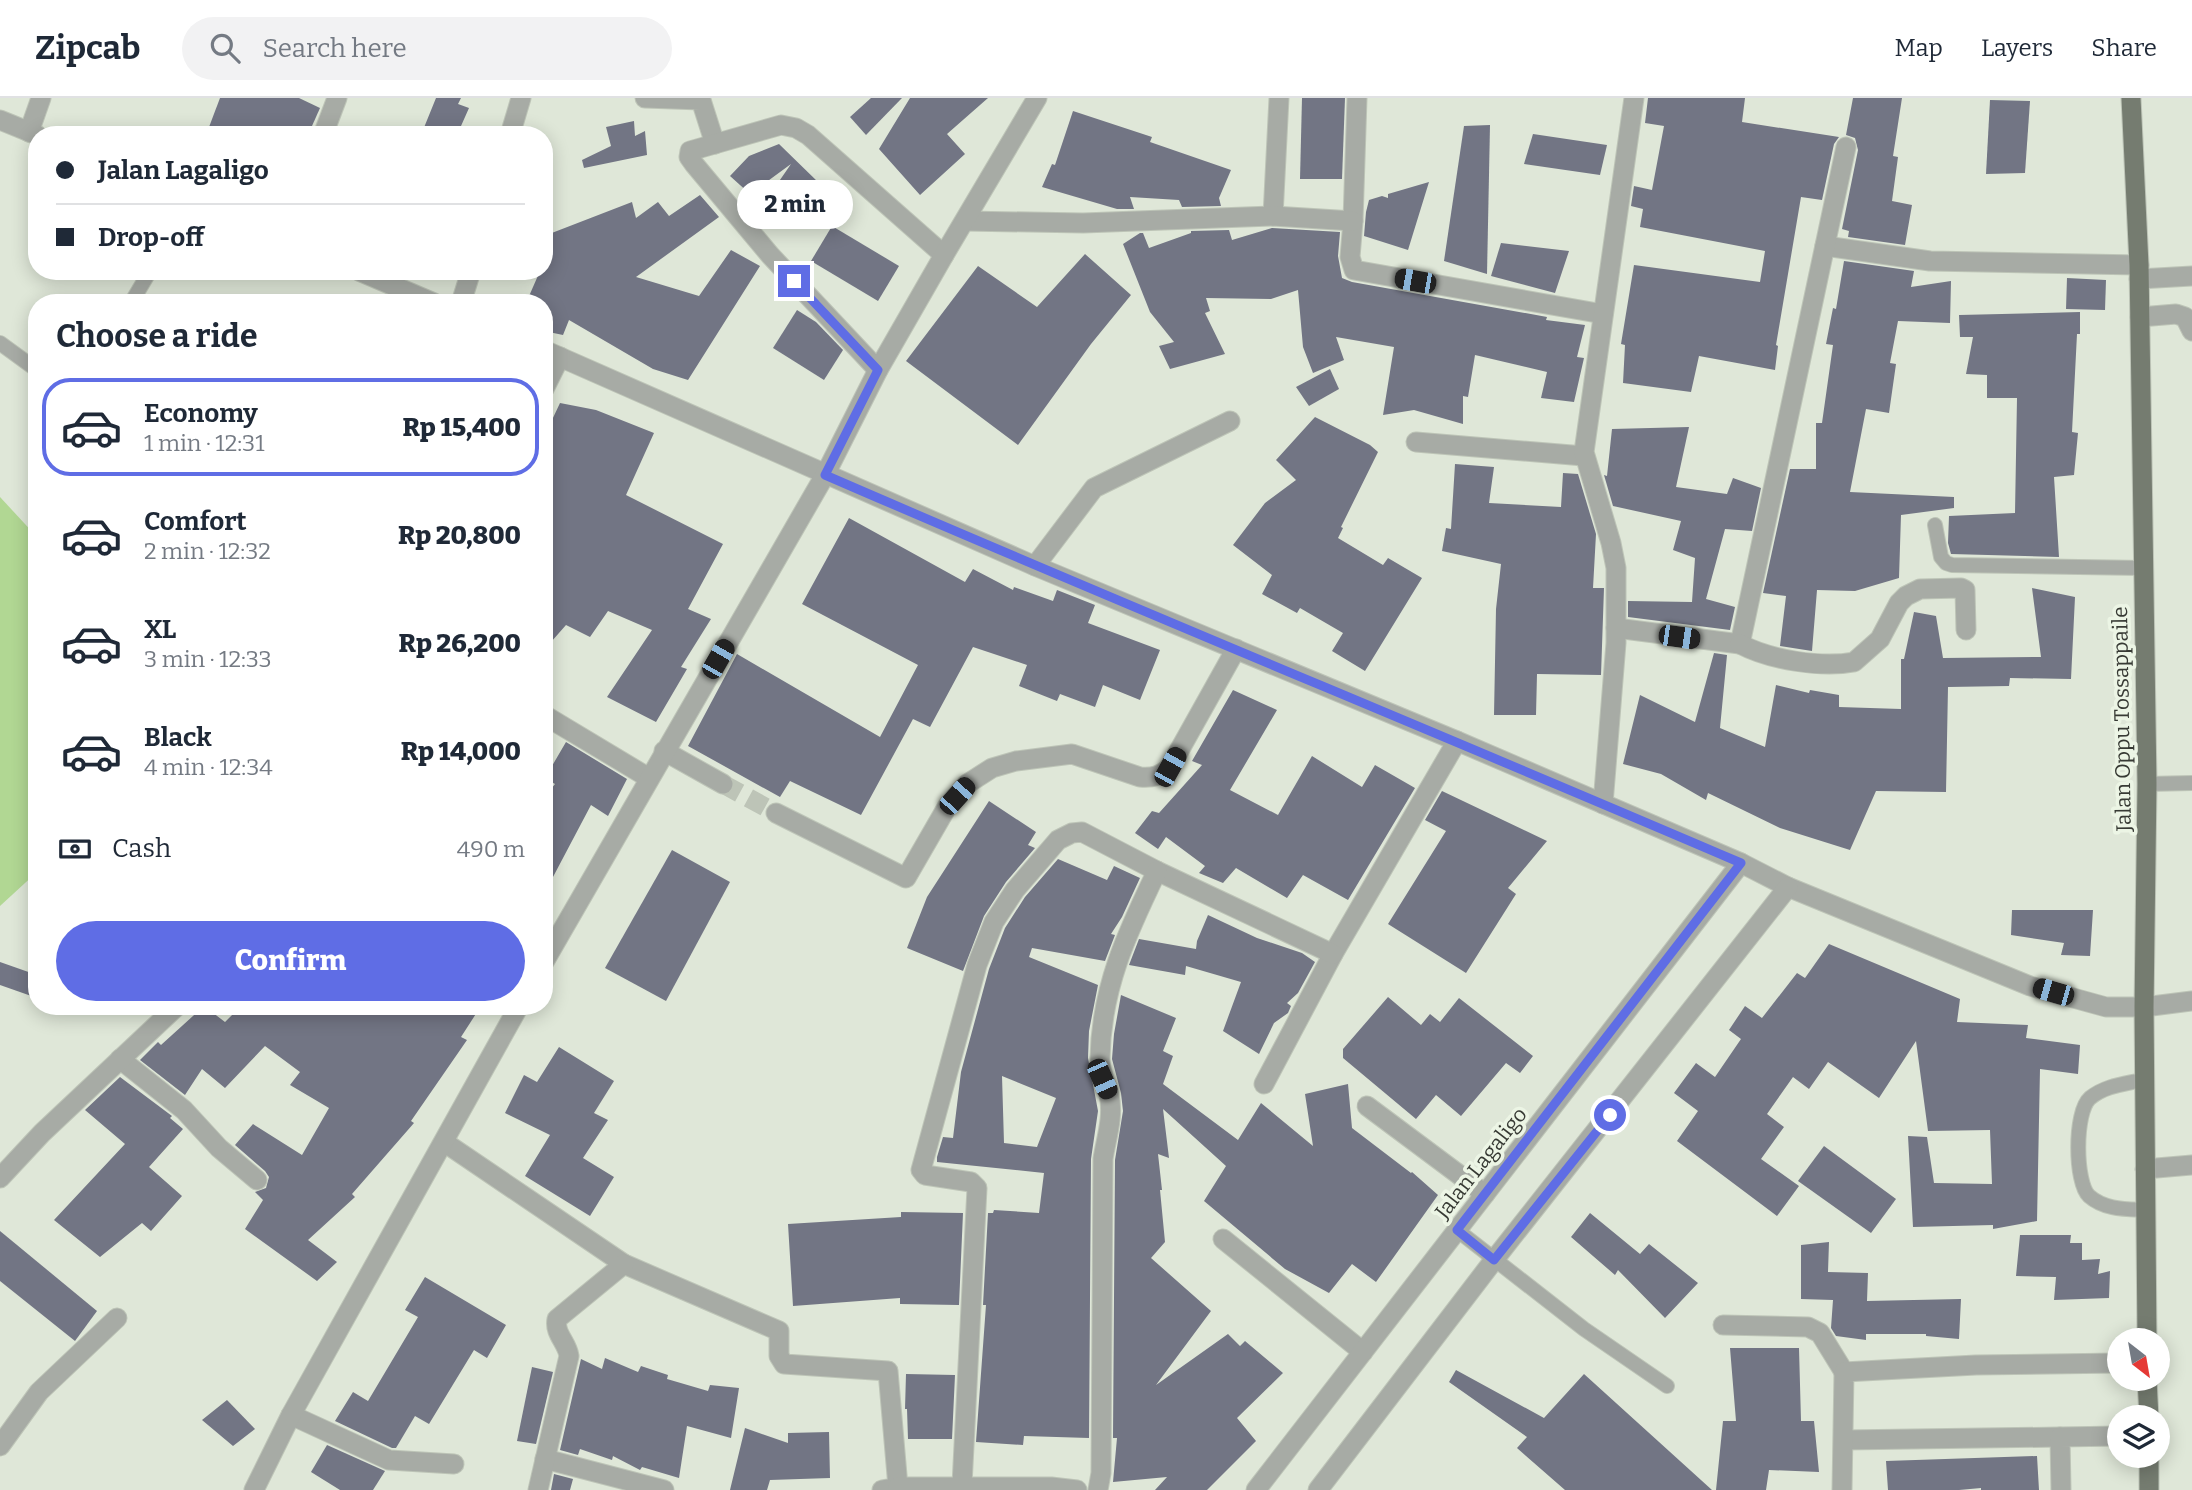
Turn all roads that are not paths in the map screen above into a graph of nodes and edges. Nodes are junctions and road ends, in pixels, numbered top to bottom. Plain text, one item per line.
1 (41, 98) edge
2 (337, 98) edge
3 (521, 98) edge
4 (645, 98) edge
5 (1037, 98) edge
6 (1279, 98) edge
7 (1357, 98) edge
8 (1633, 98) edge
9 (2131, 98) edge
10 (0, 120) edge
11 (35, 126) edge
12 (326, 126) edge
13 (513, 126) edge
14 (28, 131) edge
15 (715, 144) junction
16 (1846, 148) dead end
17 (1273, 216) junction
18 (965, 221) junction
19 (1353, 221) junction
20 (1825, 246) junction
21 (944, 255) junction
22 (2139, 272) junction
23 (2192, 276) edge
24 (380, 280) edge
25 (413, 294) edge
26 (1603, 314) junction
27 (2140, 317) junction
28 (2192, 331) edge
29 (0, 343) edge
30 (553, 353) edge
31 (28, 363) edge
32 (878, 370) junction
33 (1230, 421) dead end
34 (1416, 442) dead end
35 (1584, 456) junction
36 (825, 475) junction
37 (1936, 525) dead end
38 (1035, 566) junction
39 (2143, 568) junction
40 (1616, 628) junction
41 (1966, 630) dead end
42 (1740, 644) junction
43 (1236, 649) junction
44 (553, 720) edge
45 (1457, 741) junction
46 (664, 751) junction
47 (649, 778) junction
48 (2192, 783) edge
49 (723, 784) tunnel mouth
50 (2147, 784) junction
51 (1603, 804) junction
52 (776, 813) tunnel mouth
53 (1741, 863) junction
54 (1157, 871) junction
55 (1788, 887) junction
56 (553, 946) edge
57 (1333, 954) junction
58 (2192, 1001) edge
59 (2144, 1007) junction
60 (167, 1015) edge
61 (514, 1015) edge
62 (120, 1059) junction
63 (2146, 1080) junction
64 (1264, 1084) dead end
65 (1367, 1106) dead end
66 (444, 1142) junction
67 (2192, 1165) edge
68 (2145, 1169) junction
69 (0, 1178) edge
70 (257, 1180) dead end
71 (1485, 1194) junction
72 (2146, 1210) junction
73 (1457, 1230) junction
74 (1223, 1239) dead end
75 (1494, 1260) junction
76 (624, 1264) junction
77 (117, 1318) dead end
78 (1723, 1325) dead end
79 (2147, 1328) edge
80 (1363, 1352) junction
81 (2107, 1363) edge
82 (1844, 1372) junction
83 (1667, 1386) dead end
84 (291, 1415) junction
85 (2107, 1436) edge
86 (2060, 1437) junction
87 (1844, 1440) junction
88 (0, 1446) edge
89 (545, 1459) junction
90 (454, 1464) dead end
91 (2149, 1468) edge
92 (962, 1486) junction
93 (900, 1488) edge
94 (254, 1490) edge
95 (538, 1490) edge
96 (664, 1490) edge
97 (1077, 1490) edge
98 (1098, 1490) edge
99 (1255, 1490) edge
100 (1318, 1490) edge
101 (1842, 1490) edge
102 (2062, 1490) edge
103 (2149, 1490) edge

1 - 11 street
2 - 12 street
3 - 13 street
4 - 15 street
5 - 18 street
6 - 17 street
7 - 19 street
8 - 26 street
9 - 22 main road, Jalan Oppu Tossappaile
10 - 14 street
15 - 21 street
15 - 32 street
16 - 20 street
17 - 18 street
17 - 19 street
18 - 21 street
19 - 26 street
20 - 22 street
20 - 42 street
21 - 32 street
22 - 23 street
22 - 27 main road, Jalan Oppu Tossappaile
24 - 25 street
26 - 35 street
27 - 28 street
27 - 39 main road, Jalan Oppu Tossappaile
29 - 31 lane
30 - 36 street
32 - 36 street
33 - 38 street
34 - 35 street
35 - 40 street
36 - 38 street
36 - 46 street
37 - 39 lane
38 - 43 street
39 - 50 main road, Jalan Oppu Tossappaile
40 - 42 street
40 - 51 street
41 - 42 street
43 - 45 street
43 - 52 street
44 - 47 street
45 - 51 street
45 - 57 street
46 - 47 street
46 - 49 street
47 - 56 street
48 - 50 lane
50 - 59 main road, Jalan Oppu Tossappaile
51 - 53 street
53 - 55 street
53 - 71 street, Jalan Lagaligo
54 - 57 street
54 - 92 street
54 - 98 street
55 - 59 street
55 - 75 street
57 - 64 street
58 - 59 street
59 - 63 main road, Jalan Oppu Tossappaile
60 - 62 street
61 - 66 street
62 - 69 street
62 - 70 street
63 - 68 main road, Jalan Oppu Tossappaile
63 - 72 lane
65 - 71 street
66 - 76 street
66 - 84 street
67 - 68 street
68 - 72 main road, Jalan Oppu Tossappaile
71 - 73 street, Jalan Lagaligo
72 - 79 main road, Jalan Oppu Tossappaile
73 - 75 lane
73 - 80 street, Jalan Lagaligo
74 - 80 street
75 - 83 lane
75 - 100 street
76 - 89 street
76 - 93 street
77 - 88 street
78 - 82 street
80 - 99 street, Jalan Lagaligo
81 - 82 street
82 - 87 street
84 - 90 street
84 - 94 street
85 - 86 street
86 - 87 street
86 - 102 street
87 - 101 street
89 - 95 street
89 - 96 street
91 - 103 main road
92 - 93 street
92 - 97 street

